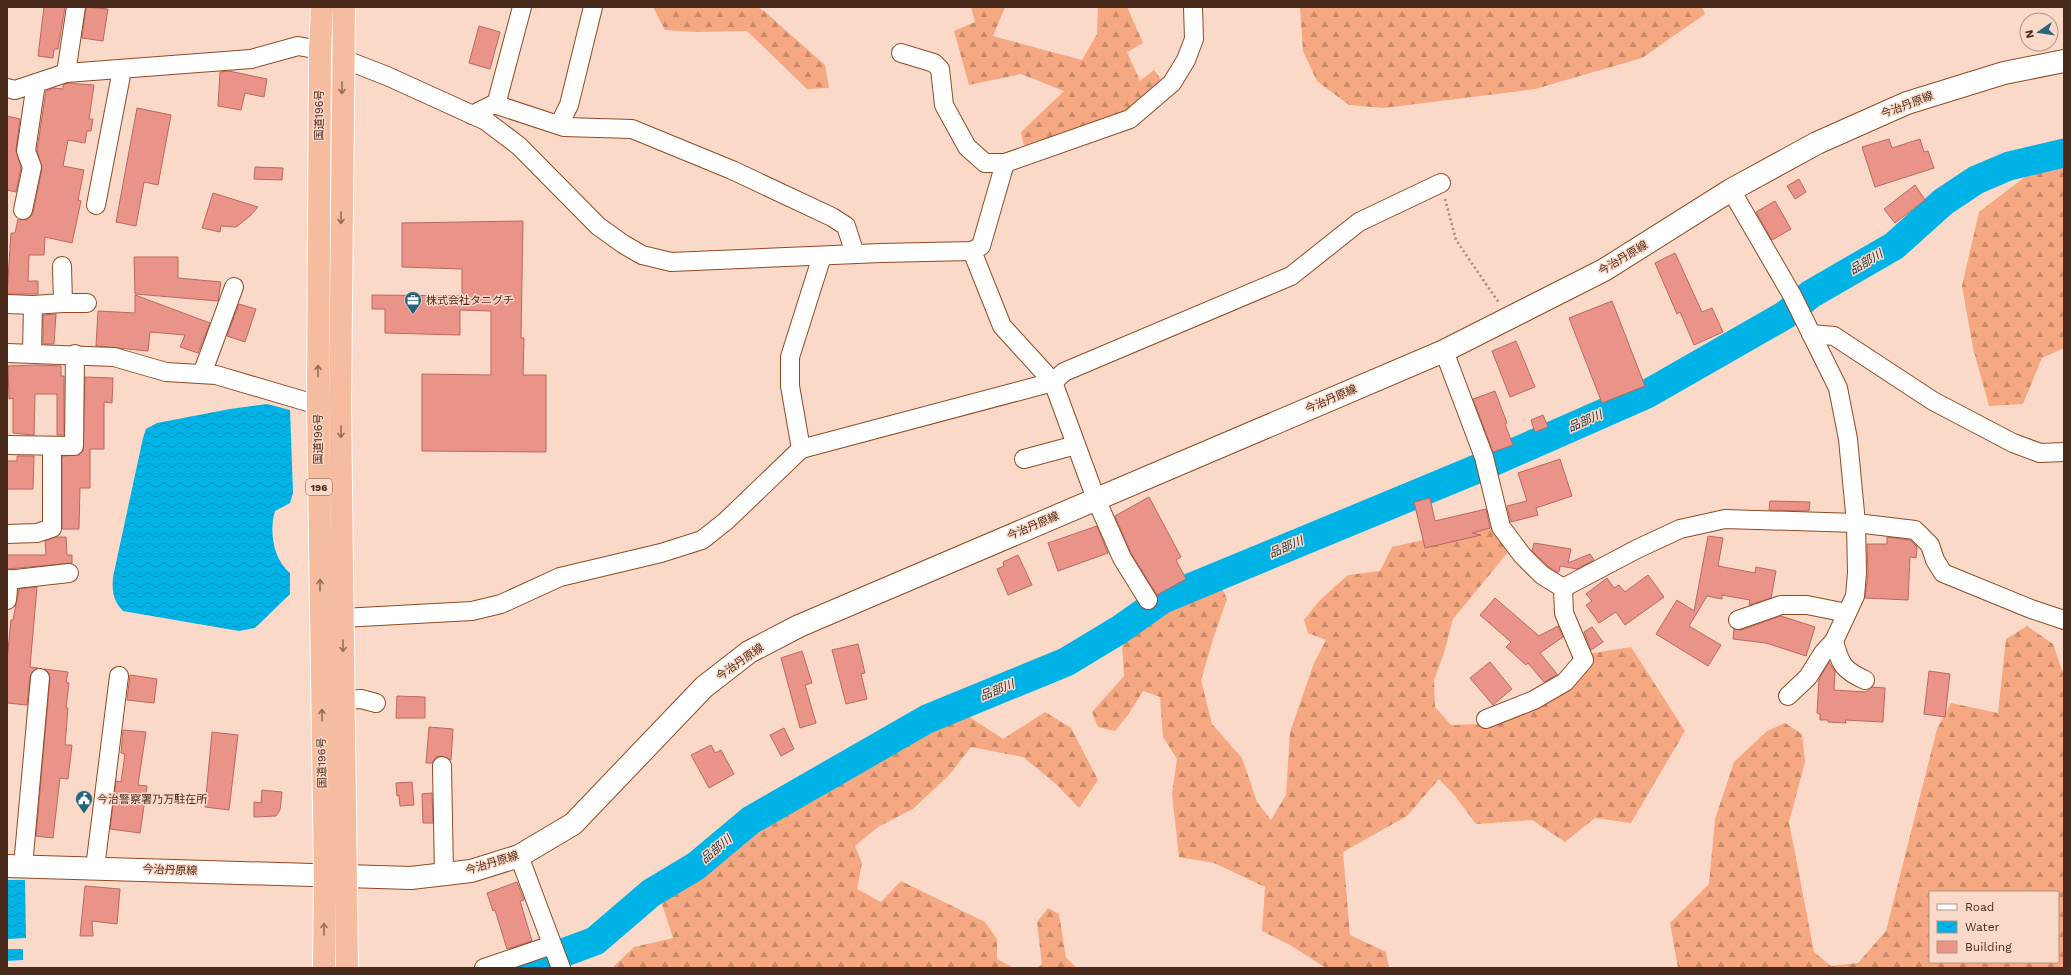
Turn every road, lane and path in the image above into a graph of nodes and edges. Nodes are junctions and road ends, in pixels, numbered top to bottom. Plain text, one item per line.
1 (76, 7) edge
2 (322, 7) edge
3 (344, 7) edge
4 (522, 7) edge
5 (593, 7) edge
6 (1193, 7) edge
7 (320, 50) junction
8 (900, 53) dead end
9 (342, 59) junction
10 (2064, 61) edge
11 (122, 70) junction
12 (66, 73) junction
13 (36, 83) junction
14 (7, 88) edge
15 (496, 104) junction
16 (472, 115) junction
17 (559, 125) junction
18 (1005, 163) junction
19 (1441, 183) joint
20 (1731, 190) junction
21 (96, 205) dead end
22 (23, 210) dead end
23 (972, 251) junction
24 (855, 254) junction
25 (822, 256) junction
26 (62, 266) dead end
27 (234, 286) dead end
28 (62, 303) junction
29 (87, 303) dead end
30 (7, 304) edge
31 (33, 305) junction
32 (1510, 318) junction
33 (1811, 334) junction
34 (1444, 351) junction
35 (7, 353) edge
36 (32, 353) junction
37 (75, 354) junction
38 (202, 374) junction
39 (1053, 382) junction
40 (318, 405) junction
41 (340, 405) junction
42 (7, 445) edge
43 (1076, 445) junction
44 (52, 446) junction
45 (801, 449) junction
46 (2064, 452) edge
47 (1024, 458) dead end
48 (1096, 499) junction
49 (1856, 523) junction
50 (7, 534) edge
51 (70, 573) dead end
52 (8, 579) edge
53 (1563, 588) junction
54 (7, 600) edge
55 (1148, 600) dead end
56 (1847, 613) junction
57 (342, 618) junction
58 (1738, 620) dead end
59 (2064, 620) edge
60 (1834, 641) junction
61 (119, 676) dead end
62 (40, 678) dead end
63 (1865, 680) dead end
64 (1788, 696) dead end
65 (344, 700) junction
66 (376, 703) dead end
67 (1486, 719) dead end
68 (442, 766) dead end
69 (519, 856) junction
70 (15, 866) edge
71 (95, 868) junction
72 (444, 874) junction
73 (325, 875) junction
74 (347, 876) junction
75 (552, 945) junction
76 (324, 968) edge
77 (347, 968) edge
78 (484, 968) edge
79 (561, 968) edge

1 - 12 street
2 - 7 highway, 国道196号 / 196
3 - 9 highway, 国道196号 / 196
4 - 15 street
5 - 17 street
6 - 18 street
7 - 9 street
7 - 11 street
40 -> 7 highway, 国道196号 / 196
8 - 18 street
9 - 16 street
9 -> 41 highway, 国道196号 / 196
10 - 20 main road, 今治丹原線
11 - 12 street
11 - 21 street
12 - 13 street
13 - 14 street
13 - 22 street
15 - 16 street
15 - 17 street
16 - 25 street
17 - 24 street
18 - 23 street
19 - 32 path
19 - 39 street
20 - 32 main road, 今治丹原線
20 - 33 street
23 - 24 street
23 - 39 street
24 - 25 street
25 - 45 street
26 - 28 street
27 - 38 street
28 - 29 street
28 - 31 street
30 - 31 street
31 - 36 street
32 - 34 main road, 今治丹原線
33 - 46 street
33 - 49 street
34 - 48 main road, 今治丹原線
34 - 53 street
35 - 36 street
36 - 37 street
37 - 38 street
37 - 44 street
38 - 40 street
39 - 43 street
39 - 45 street
40 - 41 street
73 -> 40 highway, 国道196号 / 196
41 -> 57 highway, 国道196号 / 196
42 - 44 street
43 - 47 street
43 - 48 street
44 - 50 street
45 - 57 street
48 - 55 street
48 - 69 main road, 今治丹原線
49 - 53 street
49 - 56 street
49 - 59 street
51 - 52 street
52 - 54 street
53 - 67 street
56 - 58 street
56 - 60 street
57 -> 65 highway, 国道196号 / 196
60 - 63 street
60 - 64 street
61 - 71 street
62 - 70 street
65 - 66 street
65 - 74 highway, 国道196号 / 196
68 - 72 street
69 - 72 main road, 今治丹原線
69 - 75 street
70 - 71 main road, 今治丹原線
71 - 73 main road, 今治丹原線
72 - 74 main road, 今治丹原線
73 - 74 main road, 今治丹原線
76 -> 73 highway, 国道196号 / 196
74 - 77 highway, 国道196号 / 196
75 - 78 street
75 - 79 street

